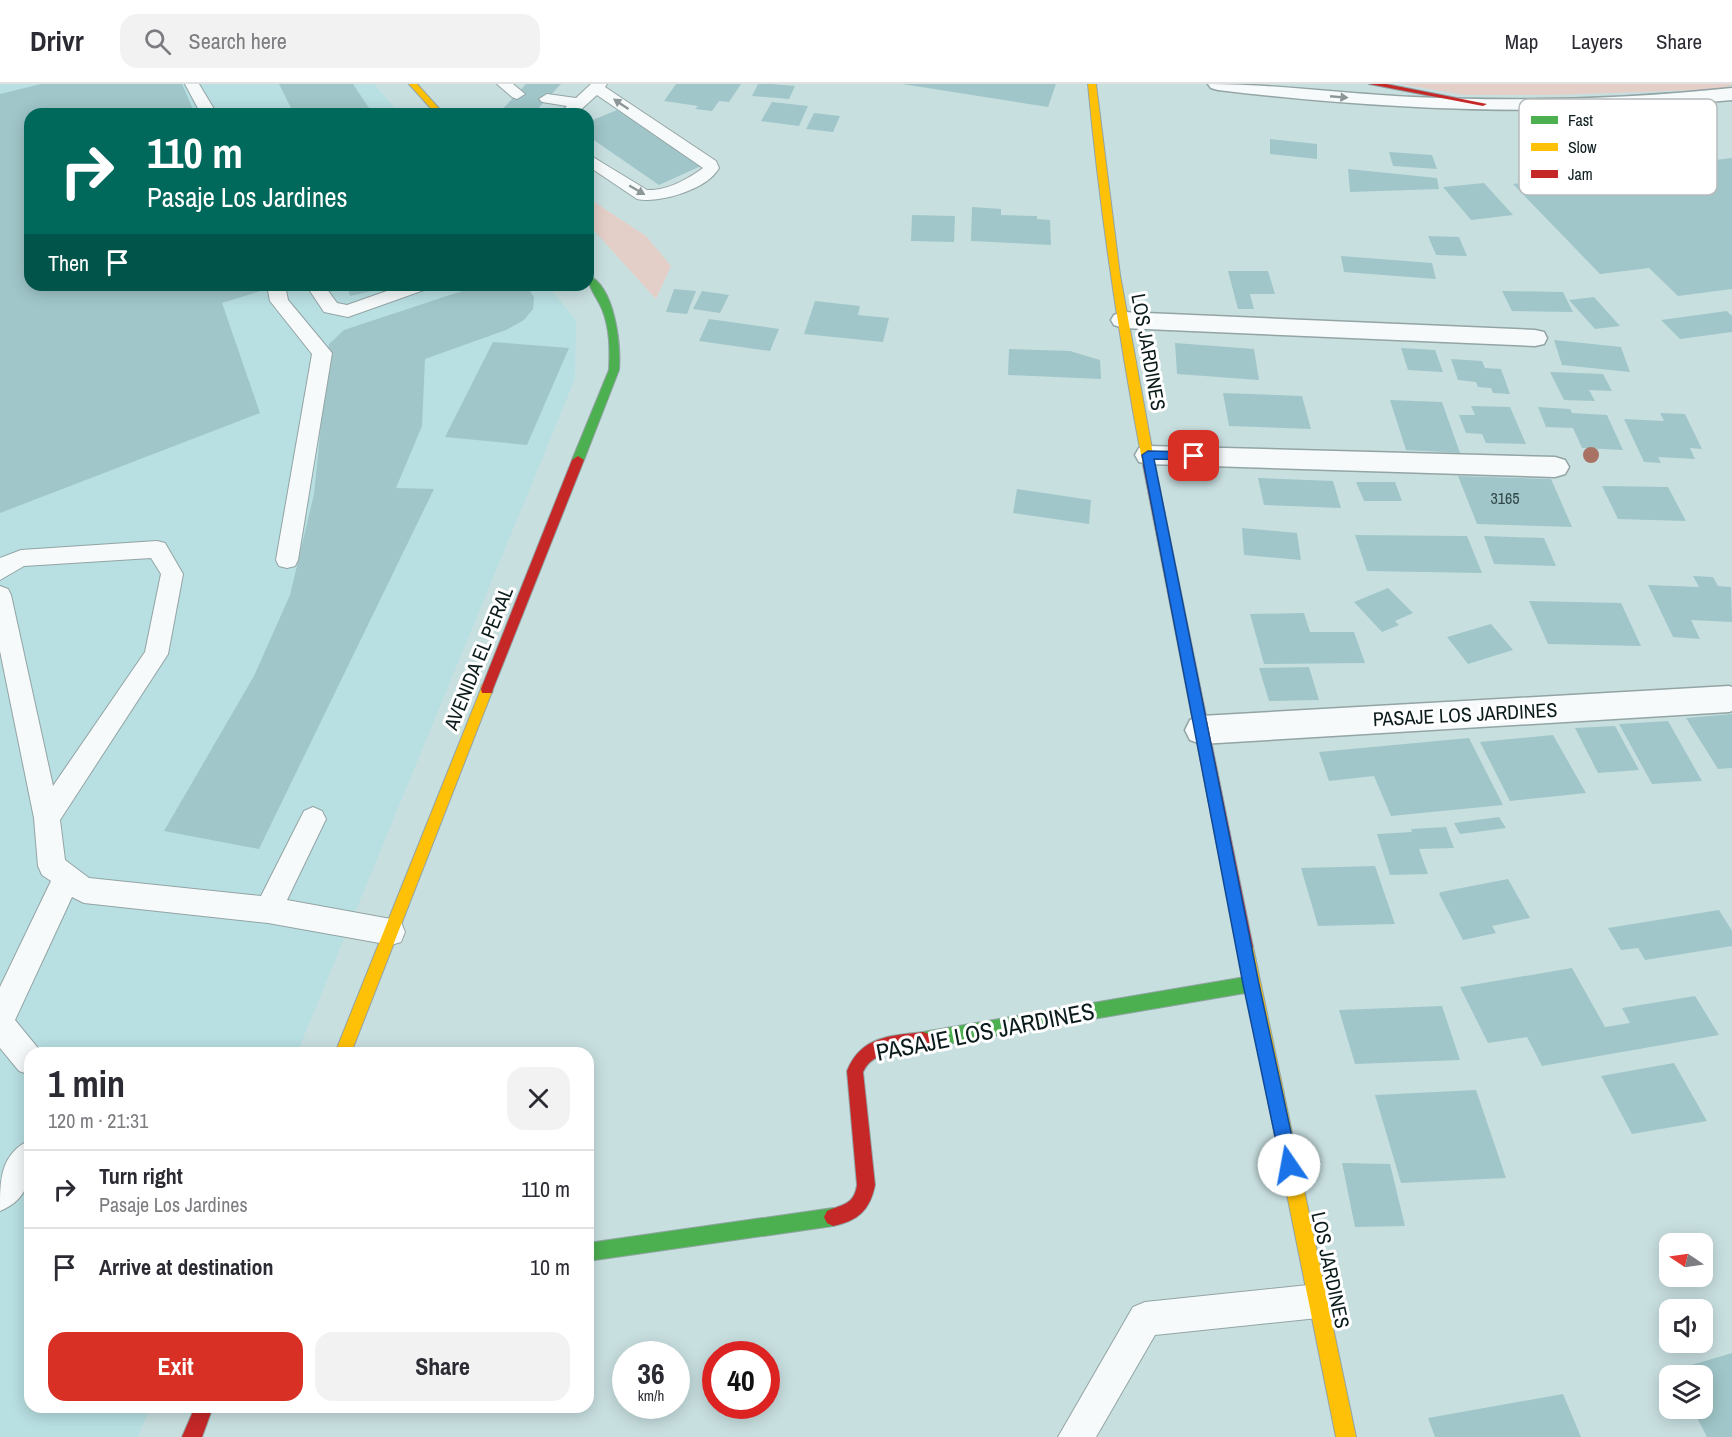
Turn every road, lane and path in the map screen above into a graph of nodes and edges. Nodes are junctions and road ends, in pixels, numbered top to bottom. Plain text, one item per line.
1 (192, 84) edge
2 (413, 84) edge
3 (504, 84) edge
4 (1092, 84) edge
5 (1218, 84) edge
6 (1373, 84) edge
7 (598, 86) edge
8 (517, 94) dead end
9 (1732, 94) edge
10 (547, 99) dead end
11 (1670, 99) edge
12 (1483, 104) junction
13 (1519, 104) edge
14 (206, 108) edge
15 (435, 108) edge
16 (570, 108) edge
17 (574, 108) edge
18 (594, 163) edge
19 (594, 287) edge
20 (277, 291) edge
21 (319, 291) edge
22 (404, 291) edge
23 (330, 308) junction
24 (294, 319) junction
25 (1123, 320) junction
26 (1535, 338) dead end
27 (1148, 455) junction
28 (1555, 466) dead end
29 (286, 560) dead end
30 (0, 571) edge
31 (0, 596) edge
32 (1729, 699) dead end
33 (1201, 730) junction
34 (47, 818) junction
35 (313, 819) dead end
36 (67, 877) junction
37 (268, 910) junction
38 (391, 932) junction
39 (1251, 984) junction
40 (0, 1019) edge
41 (0, 1024) edge
42 (345, 1047) edge
43 (24, 1053) edge
44 (24, 1164) edge
45 (0, 1195) edge
46 (594, 1251) edge
47 (1318, 1301) junction
48 (202, 1413) edge
49 (192, 1437) edge
50 (1076, 1437) edge
51 (1346, 1437) edge

1 - 14 lane
2 - 15 street
3 - 8 lane
4 - 25 street, LOS JARDINES
5 -> 12 street
6 - 12 street
7 - 17 lane
18 -> 7 lane
9 - 11 street
10 - 16 lane
12 - 13 street
19 - 38 street, AVENIDA EL PERAL
20 - 24 lane
21 - 23 lane
22 - 23 lane
23 - 24 lane
24 - 29 lane
25 - 26 street
25 - 27 street, LOS JARDINES
27 - 28 street
27 - 33 street, LOS JARDINES
30 - 34 lane
31 - 34 lane
32 - 33 street, PASAJE LOS JARDINES
33 - 39 street, LOS JARDINES
34 - 36 lane
35 - 37 lane
36 - 37 lane
36 - 40 lane
37 - 38 lane
38 - 42 street, AVENIDA EL PERAL
39 - 46 street, PASAJE LOS JARDINES
39 - 47 street, LOS JARDINES
41 - 43 lane
44 - 45 lane
47 - 50 lane
47 - 51 street, LOS JARDINES
48 - 49 street

